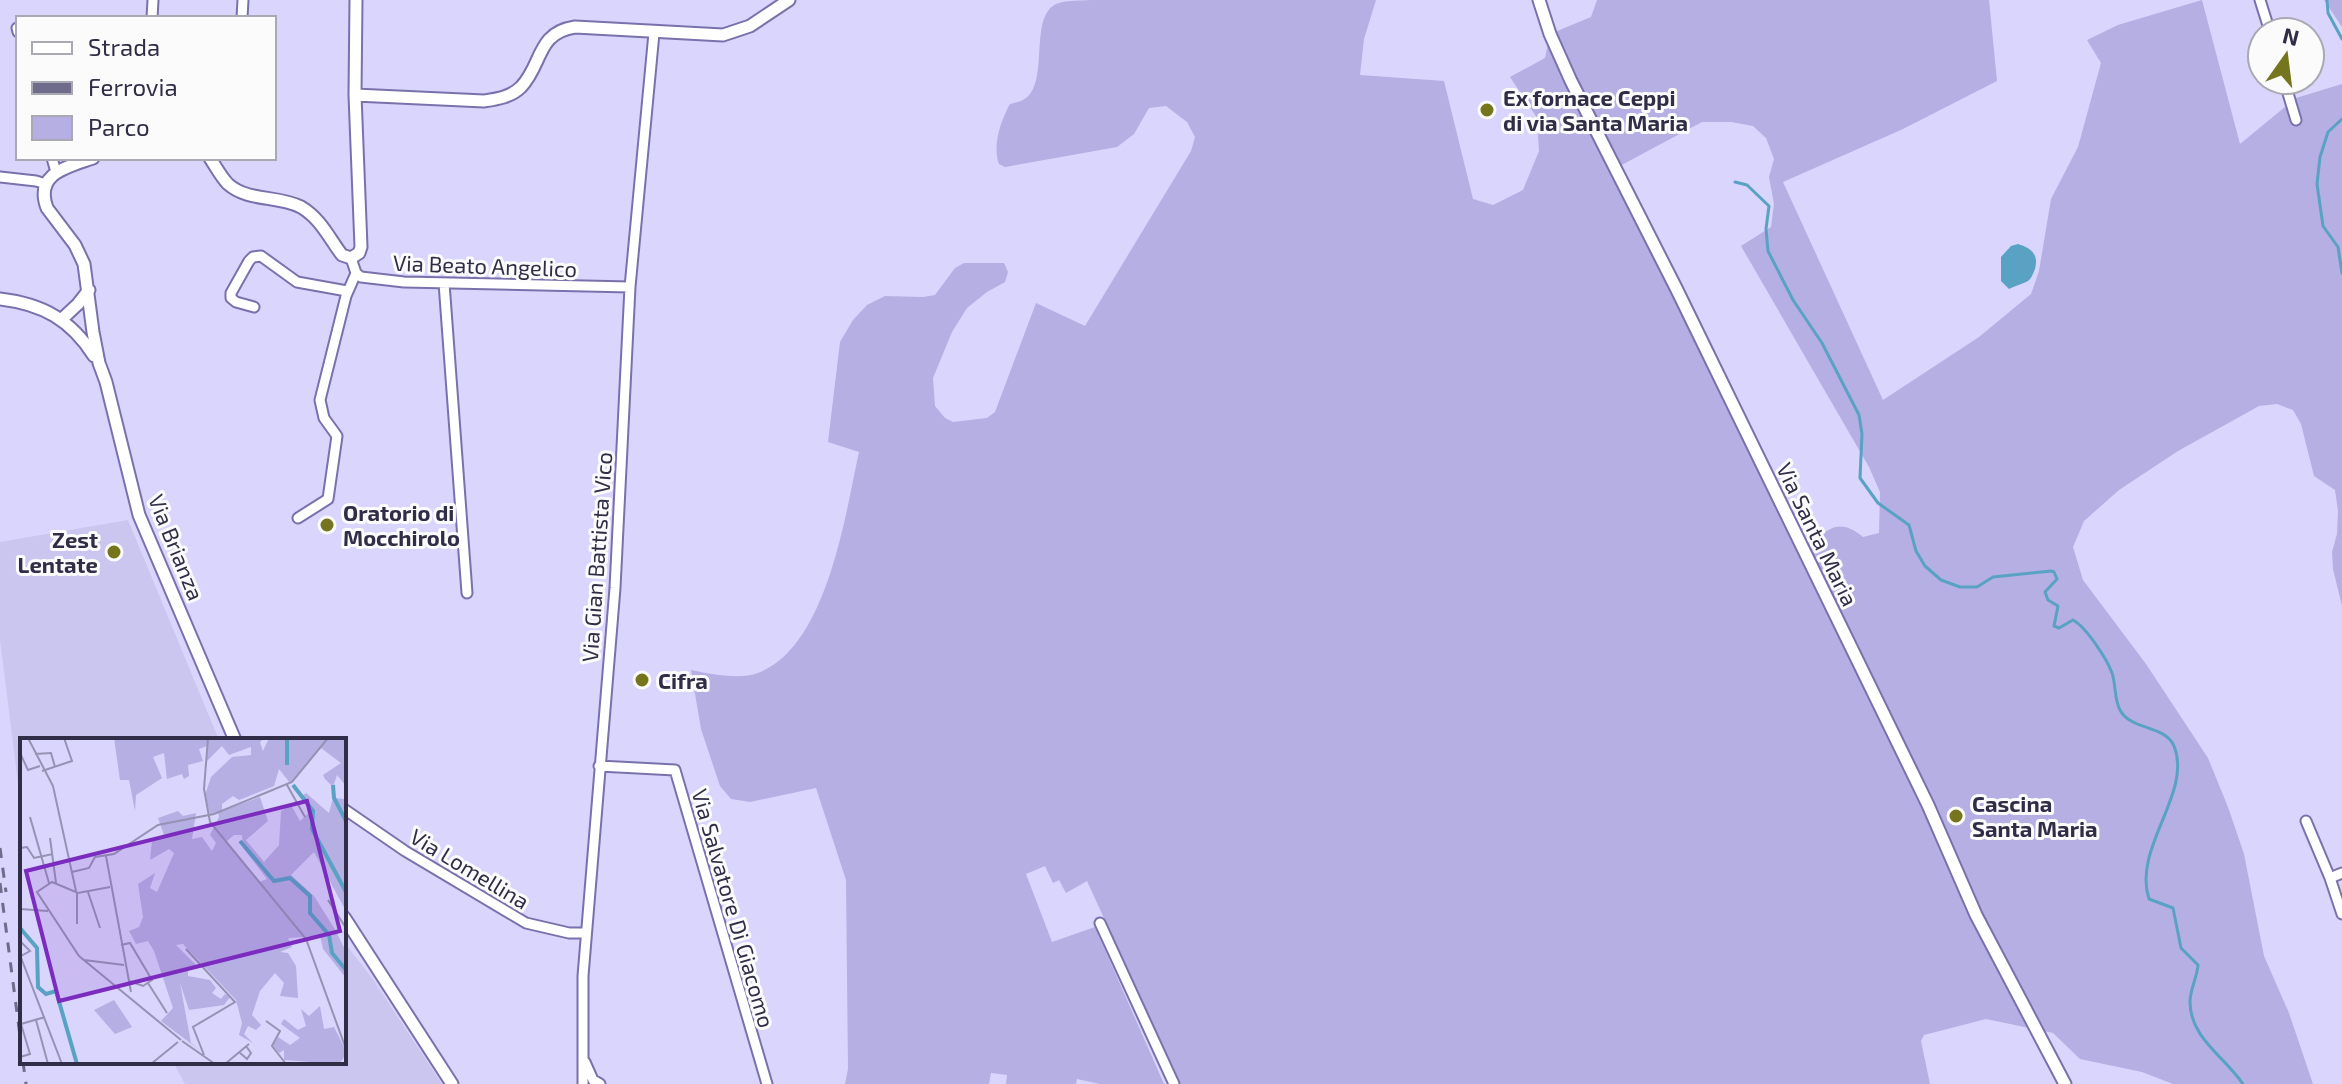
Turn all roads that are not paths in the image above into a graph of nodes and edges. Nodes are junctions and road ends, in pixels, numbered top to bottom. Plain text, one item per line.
1 (356, 0) edge
2 (789, 0) edge
3 (1539, 0) edge
4 (654, 33) junction
5 (355, 95) junction
6 (2289, 96) edge
7 (2296, 120) dead end
8 (53, 160) edge
9 (88, 160) edge
10 (211, 160) edge
11 (56, 172) junction
12 (0, 177) edge
13 (46, 184) junction
14 (351, 258) junction
15 (356, 273) junction
16 (444, 283) junction
17 (630, 287) junction
18 (89, 290) junction
19 (347, 291) junction
20 (0, 299) edge
21 (254, 307) dead end
22 (89, 310) junction
23 (66, 323) junction
24 (99, 363) junction
25 (298, 518) dead end
26 (467, 593) dead end
27 (234, 738) edge
28 (599, 766) junction
29 (346, 811) edge
30 (2306, 821) dead end
31 (2342, 873) edge
32 (2330, 878) junction
33 (2342, 914) edge
34 (346, 920) edge
35 (1100, 923) dead end
36 (586, 933) junction
37 (583, 1059) junction
38 (452, 1084) edge
39 (583, 1084) edge
40 (600, 1084) edge
41 (767, 1084) edge
42 (1174, 1084) edge
43 (2065, 1084) edge

1 - 5 street
2 - 4 street
3 - 43 street, Via Santa Maria
4 - 5 street
4 - 17 street, Via Gian Battista Vico
5 - 14 street
6 - 7 street
8 - 11 street
9 - 11 street
10 - 14 street
11 - 13 street
12 - 13 street
13 - 18 street
14 - 15 street
15 - 16 street, Via Beato Angelico
15 - 19 street
16 - 17 street, Via Beato Angelico
16 - 26 street
17 - 28 street, Via Gian Battista Vico
18 - 22 street
18 - 23 street
19 - 21 street
19 - 25 street
20 - 23 street
22 - 23 street
22 - 24 street
23 - 24 street
24 - 27 street, Via Brianza
28 - 36 street, Via Gian Battista Vico
28 - 41 street, Via Salvatore Di Giacomo
29 - 36 street, Via Lomellina
30 - 32 street
31 - 32 street
32 - 33 street
34 - 38 street
35 - 42 street
36 - 37 street, Via Gian Battista Vico
37 - 39 street, Via Gian Battista Vico
37 - 40 street

